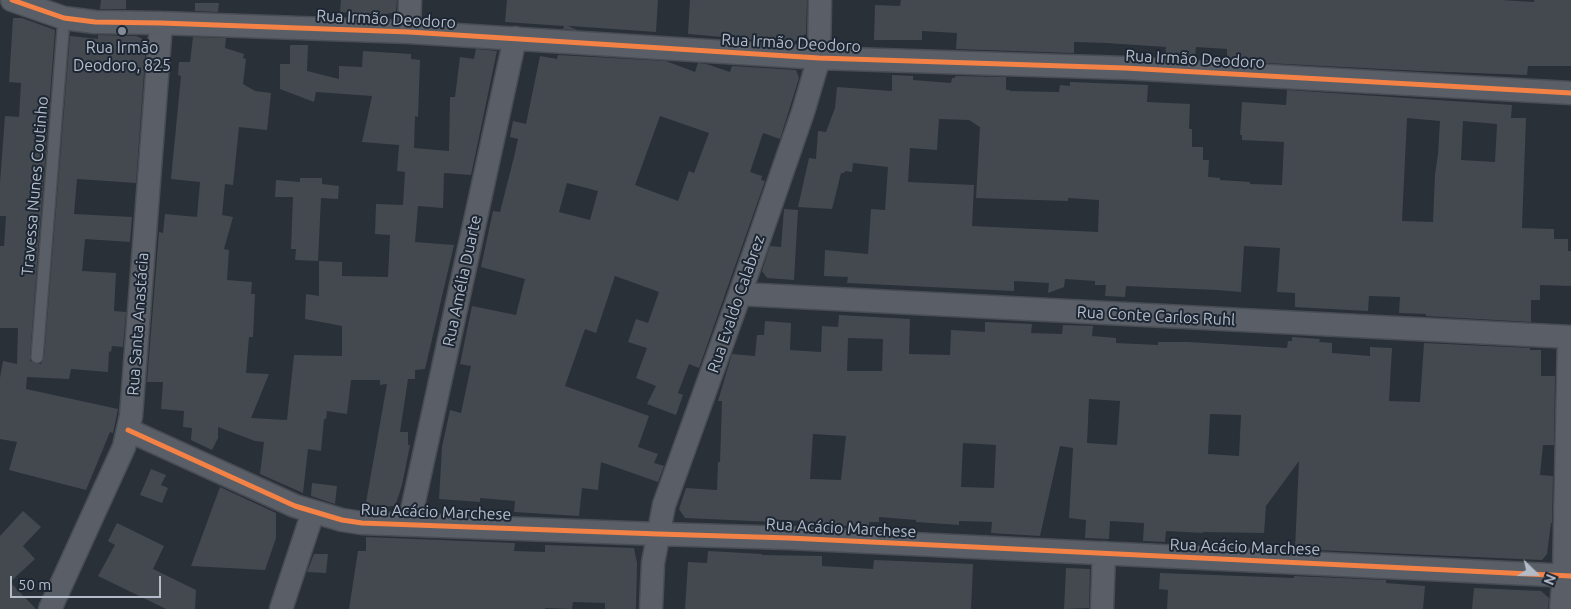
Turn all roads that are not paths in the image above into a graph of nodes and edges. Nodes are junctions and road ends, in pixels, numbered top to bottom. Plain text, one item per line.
1 (12, 0) edge
2 (410, 0) edge
3 (820, 0) edge
4 (64, 18) junction
5 (161, 23) junction
6 (409, 32) junction
7 (515, 38) junction
8 (818, 58) junction
9 (1571, 94) edge
10 (740, 294) junction
11 (1570, 337) edge
12 (37, 357) dead end
13 (128, 430) junction
14 (313, 512) junction
15 (409, 524) junction
16 (658, 534) junction
17 (1104, 553) junction
18 (1567, 576) edge
19 (50, 609) edge
20 (281, 609) edge
21 (651, 609) edge
22 (1102, 609) edge
23 (1561, 609) edge

1 - 4 street, Rua Irmão Deodoro
2 - 6 street
3 - 8 street, Rua Evaldo Calabrez
4 - 5 street, Rua Irmão Deodoro
4 - 12 lane, Travessa Nunes Coutinho
5 - 6 street, Rua Irmão Deodoro
5 - 13 street, Rua Santa Anastácia
6 - 7 street, Rua Irmão Deodoro
7 - 8 street, Rua Irmão Deodoro
7 - 15 street, Rua Amélia Duarte
8 - 9 street, Rua Irmão Deodoro
8 - 10 street, Rua Evaldo Calabrez
10 - 11 street, Rua Conte Carlos Ruhl
10 - 16 street, Rua Evaldo Calabrez
11 - 18 street
13 - 14 street, Rua Acácio Marchese
13 - 19 street, Rua Santa Anastácia
14 - 15 street, Rua Acácio Marchese
14 - 20 street
15 - 16 street, Rua Acácio Marchese
16 - 17 street, Rua Acácio Marchese
16 - 21 street, Rua Evaldo Calabrez
17 - 18 street, Rua Acácio Marchese
17 - 22 street
18 - 23 street

